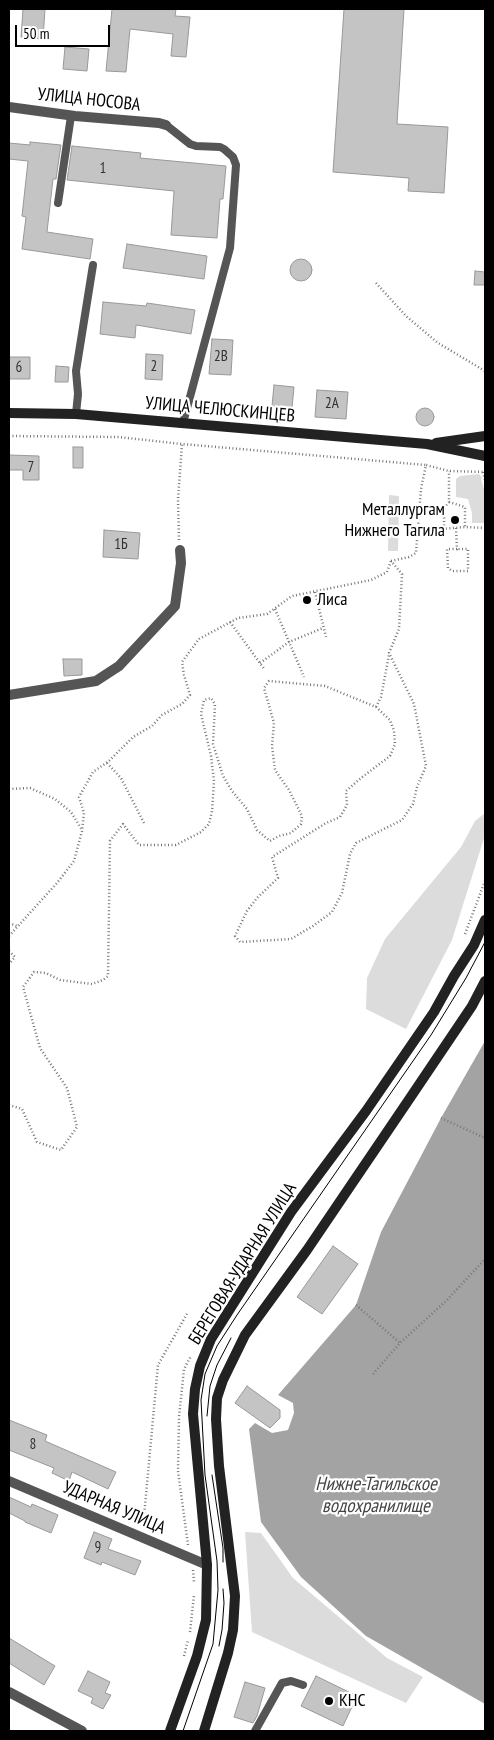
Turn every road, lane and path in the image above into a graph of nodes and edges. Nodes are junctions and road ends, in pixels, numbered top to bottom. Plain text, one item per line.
1 (9, 107) edge
2 (71, 116) junction
3 (166, 125) joint
4 (58, 203) dead end
5 (93, 265) dead end
6 (376, 283) dead end
7 (485, 371) edge
8 (9, 413) edge
9 (76, 414) junction
10 (183, 423) junction
11 (9, 436) edge
12 (485, 436) edge
13 (182, 444) junction
14 (427, 444) junction
15 (485, 456) edge
16 (426, 465) junction
17 (449, 471) junction
18 (485, 472) edge
19 (449, 502) junction
20 (465, 527) junction
21 (456, 528) junction
22 (485, 528) edge
23 (444, 529) junction
24 (418, 531) junction
25 (457, 549) junction
26 (180, 550) joint
27 (391, 560) junction
28 (315, 592) junction
29 (275, 609) junction
30 (230, 622) junction
31 (323, 628) junction
32 (326, 637) dead end
33 (289, 642) junction
34 (389, 653) junction
35 (260, 663) junction
36 (265, 670) dead end
37 (304, 677) dead end
38 (9, 695) edge
39 (376, 707) junction
40 (107, 762) junction
41 (9, 789) edge
42 (144, 823) dead end
43 (82, 831) junction
44 (485, 920) edge
45 (9, 923) edge
46 (17, 927) junction
47 (9, 936) edge
48 (9, 951) edge
49 (9, 964) edge
50 (485, 981) edge
51 (9, 1105) edge
52 (441, 1118) dead end
53 (485, 1138) edge
54 (485, 1259) edge
55 (356, 1305) dead end
56 (188, 1312) dead end
57 (400, 1342) junction
58 (373, 1374) dead end
59 (9, 1481) edge
60 (142, 1538) junction
61 (207, 1566) junction
62 (303, 1685) dead end
63 (9, 1692) edge
64 (82, 1731) edge
65 (170, 1731) edge
66 (204, 1731) edge
67 (255, 1731) edge

1 - 2 street, УЛИЦА НОСОВА
2 - 3 street, УЛИЦА НОСОВА
2 - 4 lane
3 - 10 lane
5 - 9 lane
6 - 7 path
8 - 9 main road, УЛИЦА ЧЕЛЮСКИНЦЕВ
9 - 10 main road, УЛИЦА ЧЕЛЮСКИНЦЕВ
10 - 14 main road, УЛИЦА ЧЕЛЮСКИНЦЕВ
11 - 13 path
12 - 14 main road, УЛИЦА ЧЕЛЮСКИНЦЕВ
13 - 16 path
13 - 26 path
14 - 15 main road, УЛИЦА ЧЕЛЮСКИНЦЕВ
16 - 17 path
16 - 24 path
17 - 18 path
17 - 19 path
19 - 20 path
19 - 23 path
20 - 21 path
20 - 22 path
21 - 23 path
21 - 25 path
23 - 24 path
24 - 27 path
25 - 25 path
26 - 38 street
27 - 28 path
27 - 34 path
28 - 29 path
28 - 31 path
29 - 30 path
29 - 33 path
30 - 35 path
30 - 40 path
31 - 32 path
31 - 33 path
33 - 35 path
33 - 37 path
34 - 39 path
34 - 39 path
35 - 36 path
39 - 51 path
40 - 42 path
40 - 43 path
41 - 43 path
43 - 46 path
44 - 61 main road, БЕРЕГОВАЯ-УДАРНАЯ УЛИЦА
45 - 46 path
46 - 47 path
48 - 49 path
50 - 66 main road
52 - 53 path
54 - 57 path
55 - 57 path
56 - 60 path
57 - 58 path
59 - 60 street, УДАРНАЯ УЛИЦА
60 - 61 street, УДАРНАЯ УЛИЦА
61 - 65 main road, БЕРЕГОВАЯ-УДАРНАЯ УЛИЦА
62 - 67 lane
63 - 64 street

